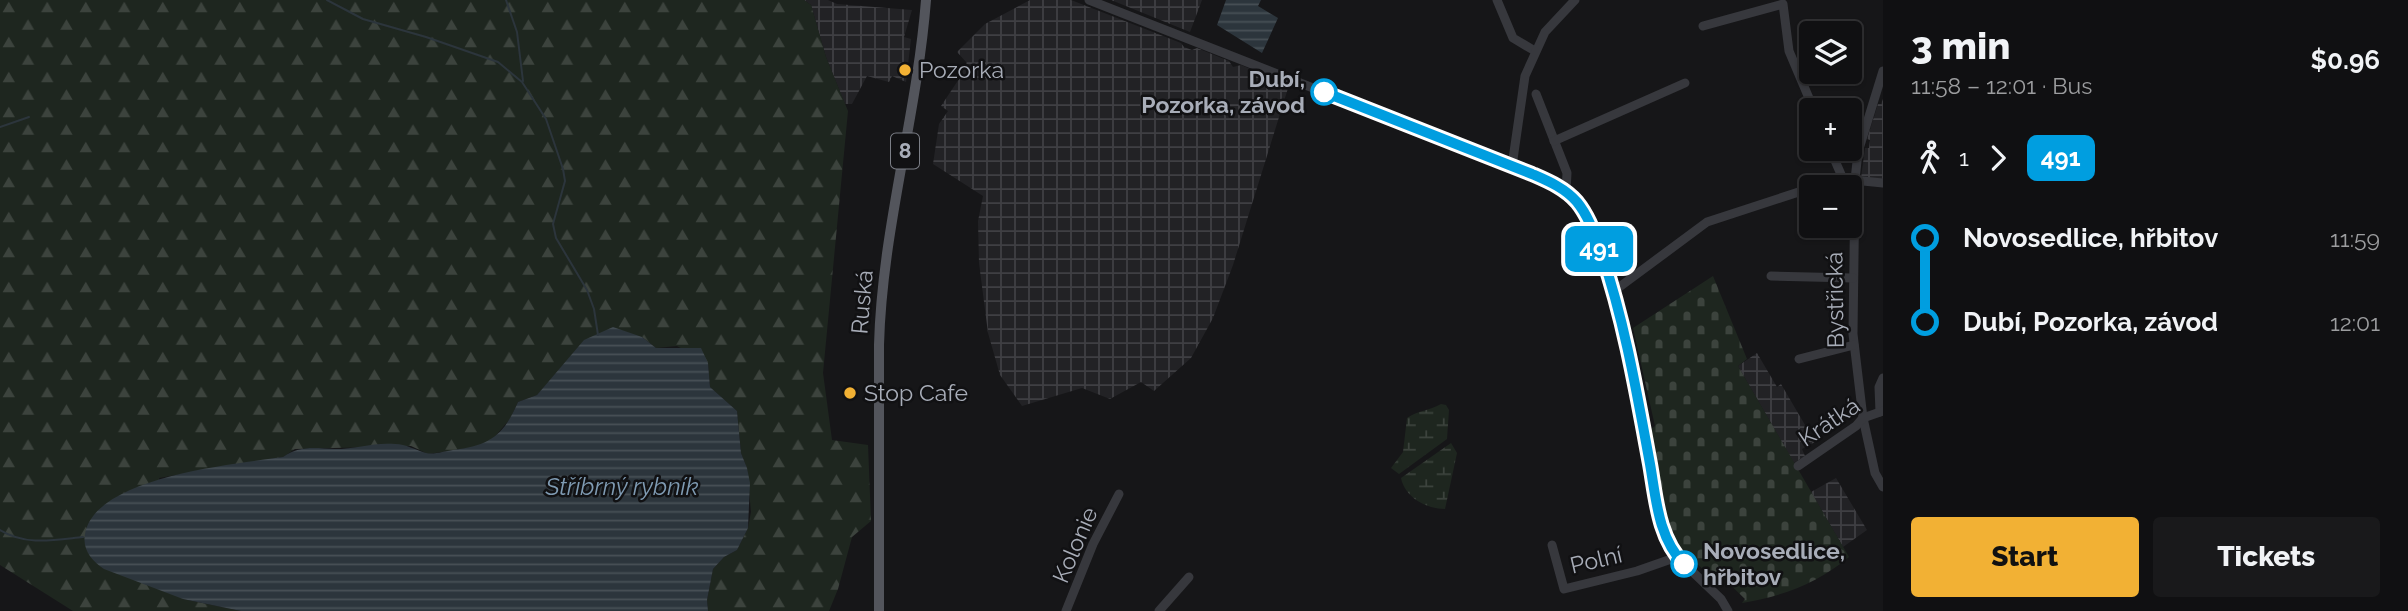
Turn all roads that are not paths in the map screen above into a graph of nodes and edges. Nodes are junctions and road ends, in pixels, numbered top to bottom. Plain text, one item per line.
1 (926, 0) edge
2 (1089, 0) edge
3 (1497, 0) edge
4 (1575, 0) edge
5 (1703, 26) dead end
6 (1535, 51) junction
7 (1883, 71) edge
8 (1685, 83) dead end
9 (1536, 94) dead end
10 (1809, 98) edge
11 (1554, 141) junction
12 (1512, 166) junction
13 (1856, 175) edge
14 (1862, 181) edge
15 (1883, 183) edge
16 (1566, 191) junction
17 (1799, 192) edge
18 (1854, 238) edge
19 (1770, 276) dead end
20 (1853, 278) junction
21 (1614, 291) junction
22 (1854, 345) junction
23 (1799, 359) dead end
24 (1883, 378) edge
25 (1882, 412) edge
26 (1863, 418) junction
27 (1798, 466) dead end
28 (1879, 472) edge
29 (1883, 487) edge
30 (1119, 494) dead end
31 (1552, 545) dead end
32 (1677, 557) junction
33 (1189, 577) dead end
34 (880, 611) edge
35 (1066, 611) edge
36 (1159, 611) edge
37 (1728, 611) edge

1 - 34 main road, Ruská / 8
2 - 12 street
3 - 6 street
4 - 6 street
5 - 10 street
6 - 12 street
7 - 13 street, Bystřická
8 - 11 street
9 - 11 street
11 - 16 street
12 - 16 street
14 - 15 street
16 - 21 street
17 - 21 street
18 - 20 street, Bystřická
19 - 20 street
20 - 22 street, Bystřická
21 - 32 street
22 - 23 street
22 - 26 street, Bystřická
24 - 25 street
25 - 26 street, Krátká
26 - 27 street, Krátká
26 - 28 street, Bystřická
28 - 29 street, Bystřická
30 - 35 street, Kolonie
31 - 32 street, Polní
32 - 37 street
33 - 36 street

